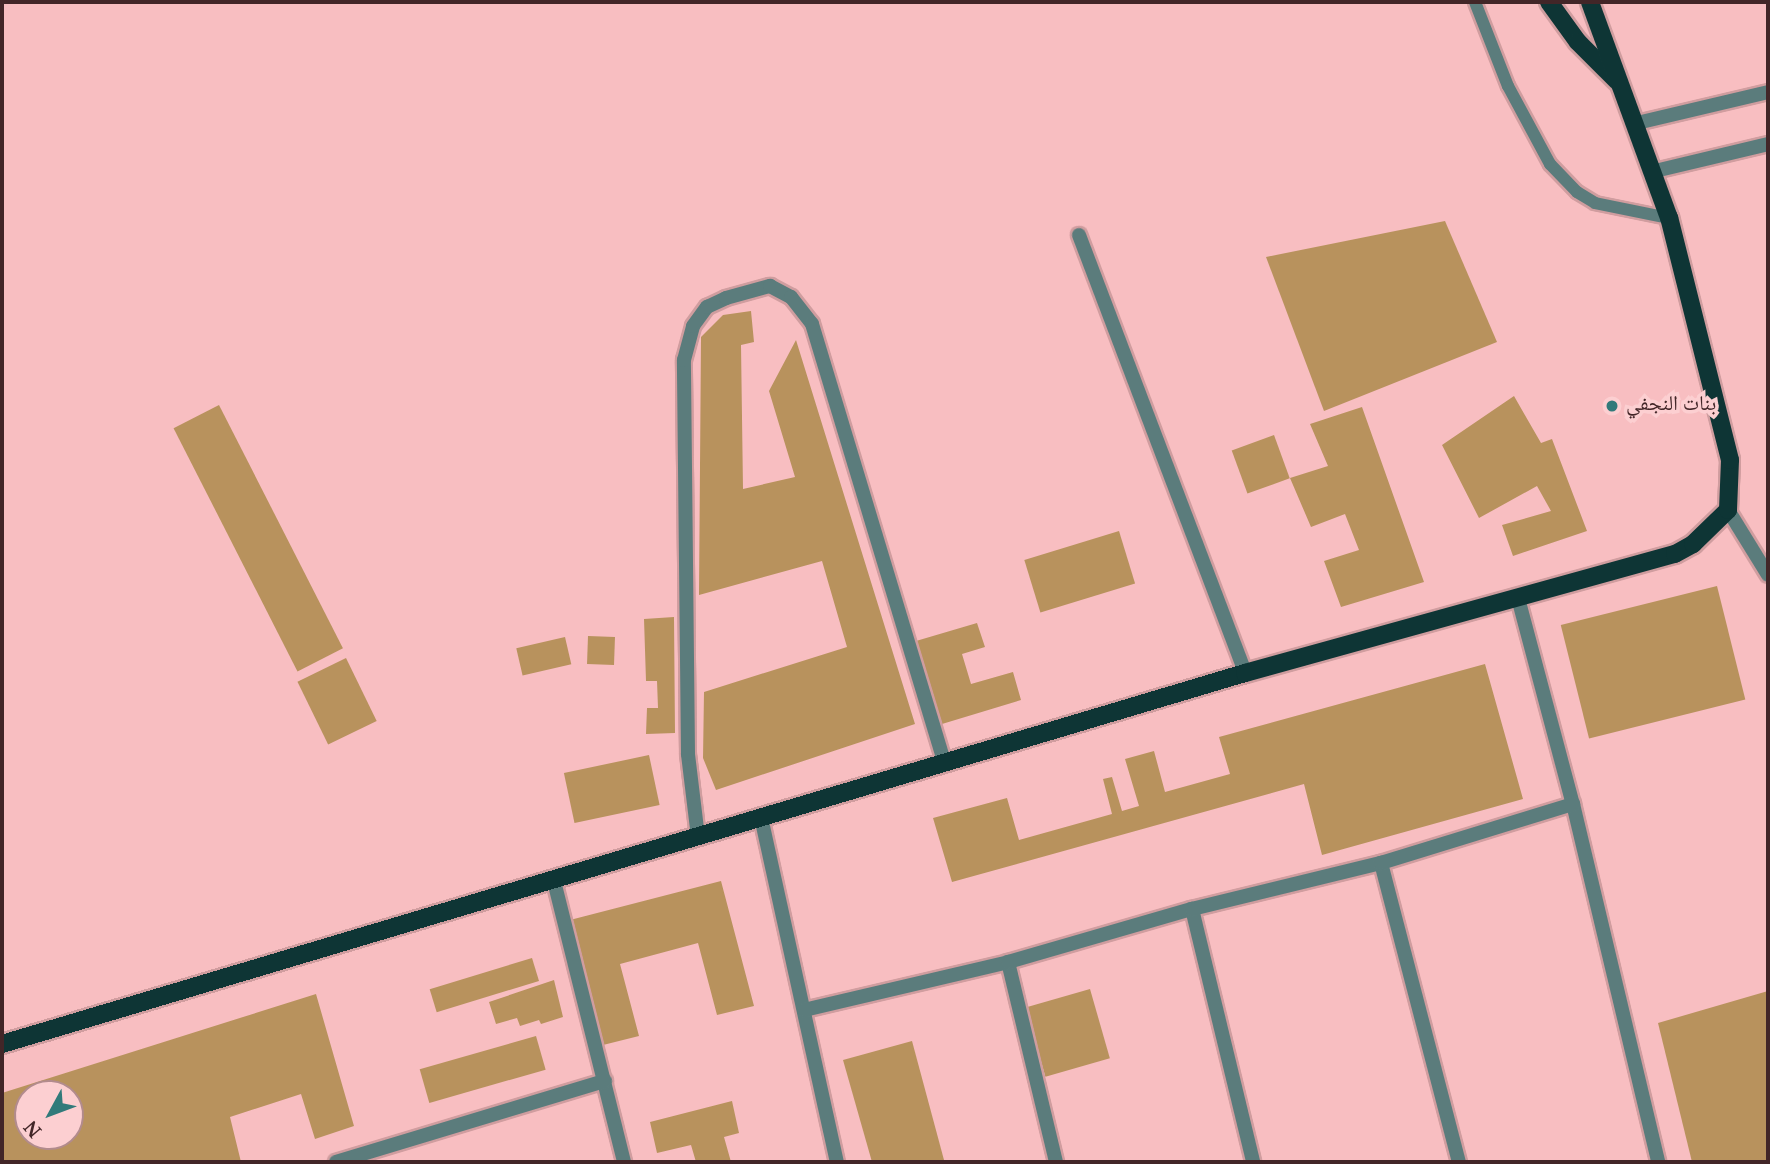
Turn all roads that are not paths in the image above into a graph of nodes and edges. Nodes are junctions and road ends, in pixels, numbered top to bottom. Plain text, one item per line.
1 (1475, 2) edge
2 (1549, 2) edge
3 (1590, 2) edge
4 (1622, 86) junction
5 (1768, 92) edge
6 (1637, 123) junction
7 (1768, 144) edge
8 (1655, 171) junction
9 (1669, 218) junction
10 (1079, 235) dead end
11 (1728, 510) junction
12 (1768, 575) edge
13 (1518, 598) junction
14 (1245, 673) junction
15 (945, 764) junction
16 (1573, 804) junction
17 (761, 817) junction
18 (698, 837) junction
19 (1381, 863) junction
20 (554, 881) junction
21 (1192, 909) junction
22 (1009, 962) junction
23 (804, 1010) junction
24 (2, 1044) edge
25 (605, 1081) junction
26 (352, 1160) edge
27 (336, 1162) edge
28 (624, 1162) edge
29 (837, 1162) edge
30 (1056, 1162) edge
31 (1253, 1162) edge
32 (1459, 1162) edge
33 (1658, 1162) edge

1 - 9 lane
2 - 4 main road
3 - 4 main road
4 - 6 main road
5 - 6 street
6 - 8 main road
7 - 8 street
8 - 9 main road
9 - 11 main road
10 - 14 street
11 - 12 street
11 - 13 main road
13 - 14 main road
13 - 16 street
14 - 15 main road
15 - 17 main road
15 - 18 street
16 - 19 street
16 - 33 street
17 - 18 main road
17 - 23 street
18 - 20 main road
19 - 21 street
19 - 32 street
20 - 24 main road
20 - 25 street
21 - 22 street
21 - 31 street
22 - 23 street
22 - 30 street
23 - 29 street
25 - 26 street
25 - 28 street
26 - 27 street

